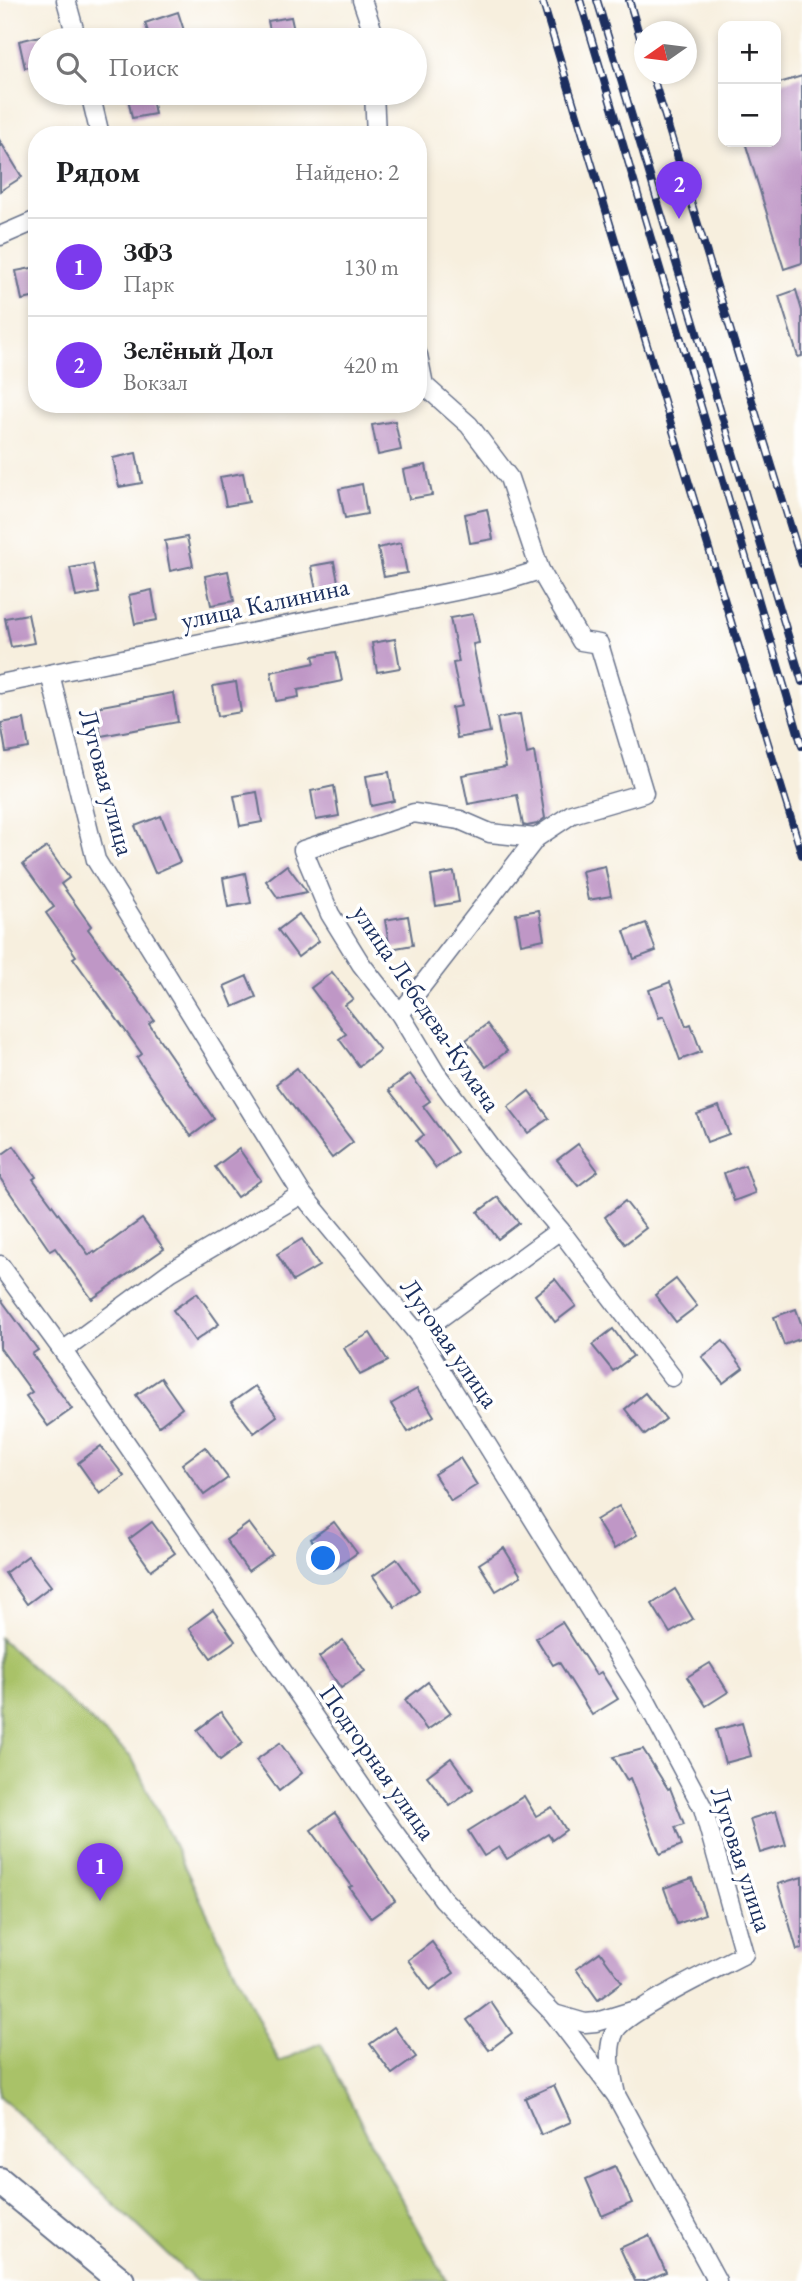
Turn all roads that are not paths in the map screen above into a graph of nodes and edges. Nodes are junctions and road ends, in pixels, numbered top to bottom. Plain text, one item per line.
1 (66, 0) edge
2 (362, 0) edge
3 (73, 28) edge
4 (372, 28) edge
5 (93, 105) edge
6 (375, 105) edge
7 (98, 126) edge
8 (376, 126) edge
9 (28, 224) edge
10 (0, 236) edge
11 (427, 388) edge
12 (540, 570) junction
13 (50, 674) junction
14 (0, 684) edge
15 (536, 838) junction
16 (400, 1014) junction
17 (302, 1194) junction
18 (560, 1230) junction
19 (0, 1265) edge
20 (418, 1334) junction
21 (63, 1351) junction
22 (672, 1377) dead end
23 (645, 2007) junction
24 (554, 2014) junction
25 (615, 2095) junction
26 (0, 2181) edge
27 (121, 2281) edge
28 (717, 2281) edge

1 - 3 street
2 - 4 street
5 - 7 street
6 - 8 street
9 - 10 street
11 - 12 street
12 - 13 street, улица Калинина
12 - 15 street
13 - 14 street, улица Калинина
13 - 17 street, Луговая улица
15 - 16 street
15 - 16 street, улица Лебедева-Кумача
16 - 18 street, улица Лебедева-Кумача
17 - 20 street, Луговая улица
17 - 21 street
18 - 20 street
18 - 22 street, улица Лебедева-Кумача
19 - 21 street, Подгорная улица
20 - 23 street, Луговая улица
21 - 24 street, Подгорная улица
23 - 24 street, Луговая улица
23 - 25 street, Луговая улица
24 - 25 street, Подгорная улица
25 - 28 street, Подгорная улица
26 - 27 main road

